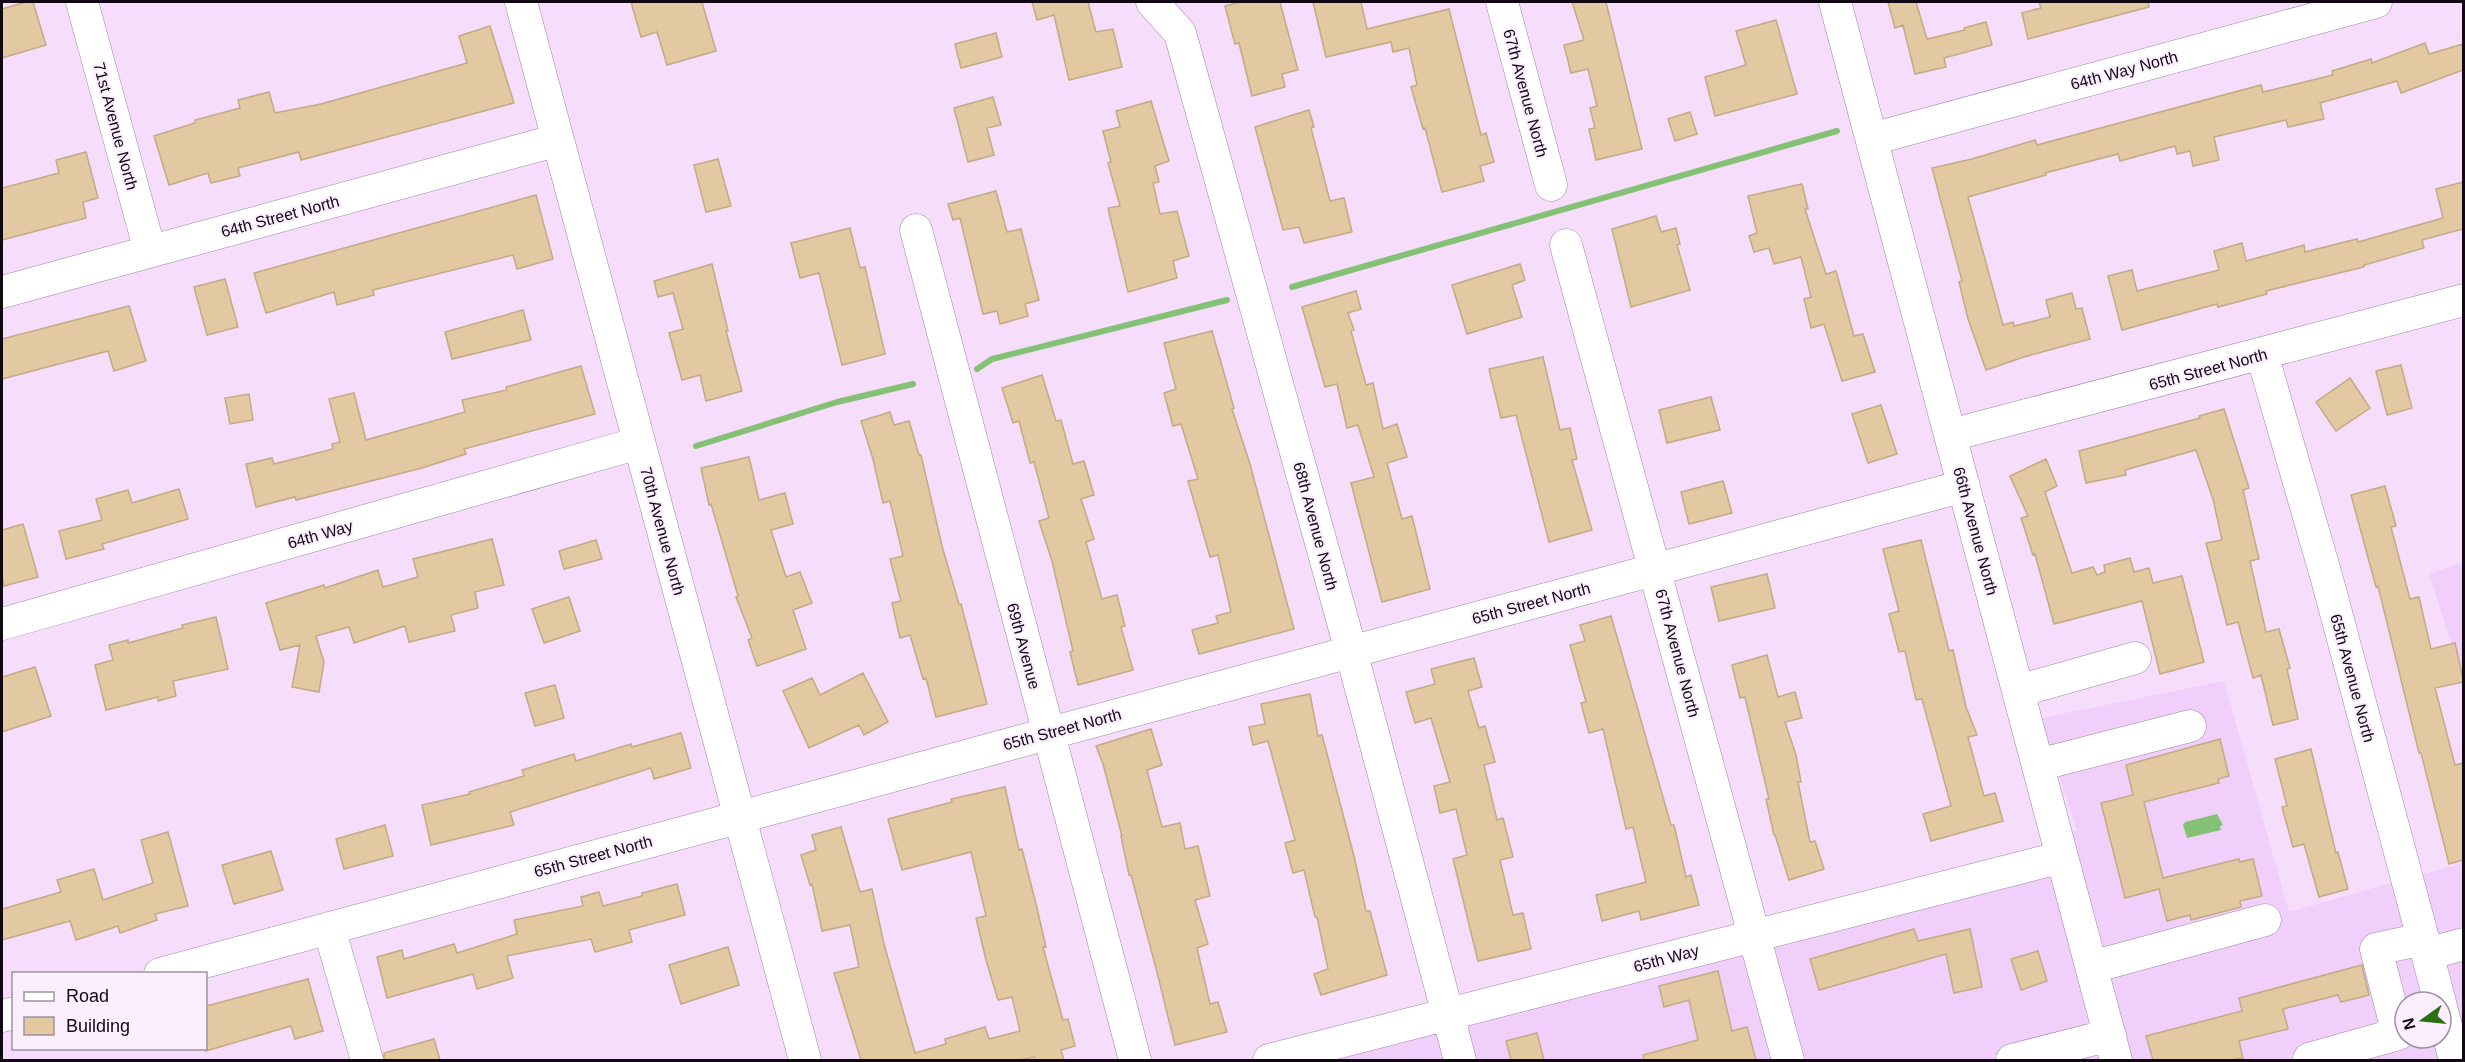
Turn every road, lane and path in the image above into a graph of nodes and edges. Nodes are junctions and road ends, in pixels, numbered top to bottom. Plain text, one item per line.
1 (82, 2) edge
2 (521, 2) edge
3 (1152, 2) edge
4 (1502, 2) edge
5 (1835, 2) edge
6 (2376, 2) edge
7 (1872, 139) junction
8 (558, 140) junction
9 (1551, 185) dead end
10 (916, 230) dead end
11 (1566, 245) dead end
12 (150, 252) junction
13 (2, 292) edge
14 (2463, 300) edge
15 (2262, 354) junction
16 (1951, 435) junction
17 (639, 444) junction
18 (1964, 486) junction
19 (1655, 569) junction
20 (2, 624) edge
21 (1351, 651) junction
22 (2135, 658) dead end
23 (2018, 691) junction
24 (2190, 726) dead end
25 (1047, 734) junction
26 (2038, 765) junction
27 (740, 817) junction
28 (2062, 857) junction
29 (2265, 920) dead end
30 (329, 928) junction
31 (1754, 935) junction
32 (2463, 944) edge
33 (2425, 947) junction
34 (2092, 967) junction
35 (167, 972) edge
36 (2437, 990) edge
37 (1448, 1014) junction
38 (2113, 1048) edge
39 (367, 1060) edge
40 (805, 1060) edge
41 (1135, 1060) edge
42 (1269, 1060) edge
43 (1460, 1060) edge
44 (1788, 1060) edge
45 (2012, 1060) edge
46 (2310, 1060) edge

1 - 12 street, 71st Avenue North
2 - 8 street, 70th Avenue North
3 - 21 street, 68th Avenue North
4 - 9 street, 67th Avenue North
5 - 7 street, 66th Avenue North
6 - 7 street, 64th Way North
7 - 16 street, 66th Avenue North
8 - 12 street, 64th Street North
8 - 17 street, 70th Avenue North
10 - 25 street, 69th Avenue
11 - 19 street, 67th Avenue North
12 - 13 street, 64th Street North
14 - 15 street, 65th Street North
15 - 16 street, 65th Street North
15 - 33 street, 65th Avenue North
16 - 18 street, 66th Avenue North
17 - 20 street, 64th Way
17 - 27 street, 70th Avenue North
18 - 19 street, 65th Street North
18 - 23 street, 66th Avenue North
19 - 21 street, 65th Street North
19 - 31 street, 67th Avenue North
21 - 25 street, 65th Street North
21 - 37 street, 68th Avenue North
22 - 23 street
23 - 26 street, 66th Avenue North
24 - 26 street
25 - 27 street, 65th Street North
25 - 41 street, 69th Avenue
26 - 28 street, 66th Avenue North
27 - 30 street, 65th Street North
27 - 40 street, 70th Avenue North
28 - 31 street, 65th Way
28 - 34 street, 66th Avenue North
29 - 34 street
30 - 35 street, 65th Street North
30 - 39 street
31 - 37 street, 65th Way
31 - 44 street, 67th Avenue North
32 - 33 street
33 - 36 street, 65th Avenue North
33 - 46 street
34 - 38 street, 66th Avenue North
37 - 42 street, 65th Way
37 - 43 street, 68th Avenue North
38 - 45 street

